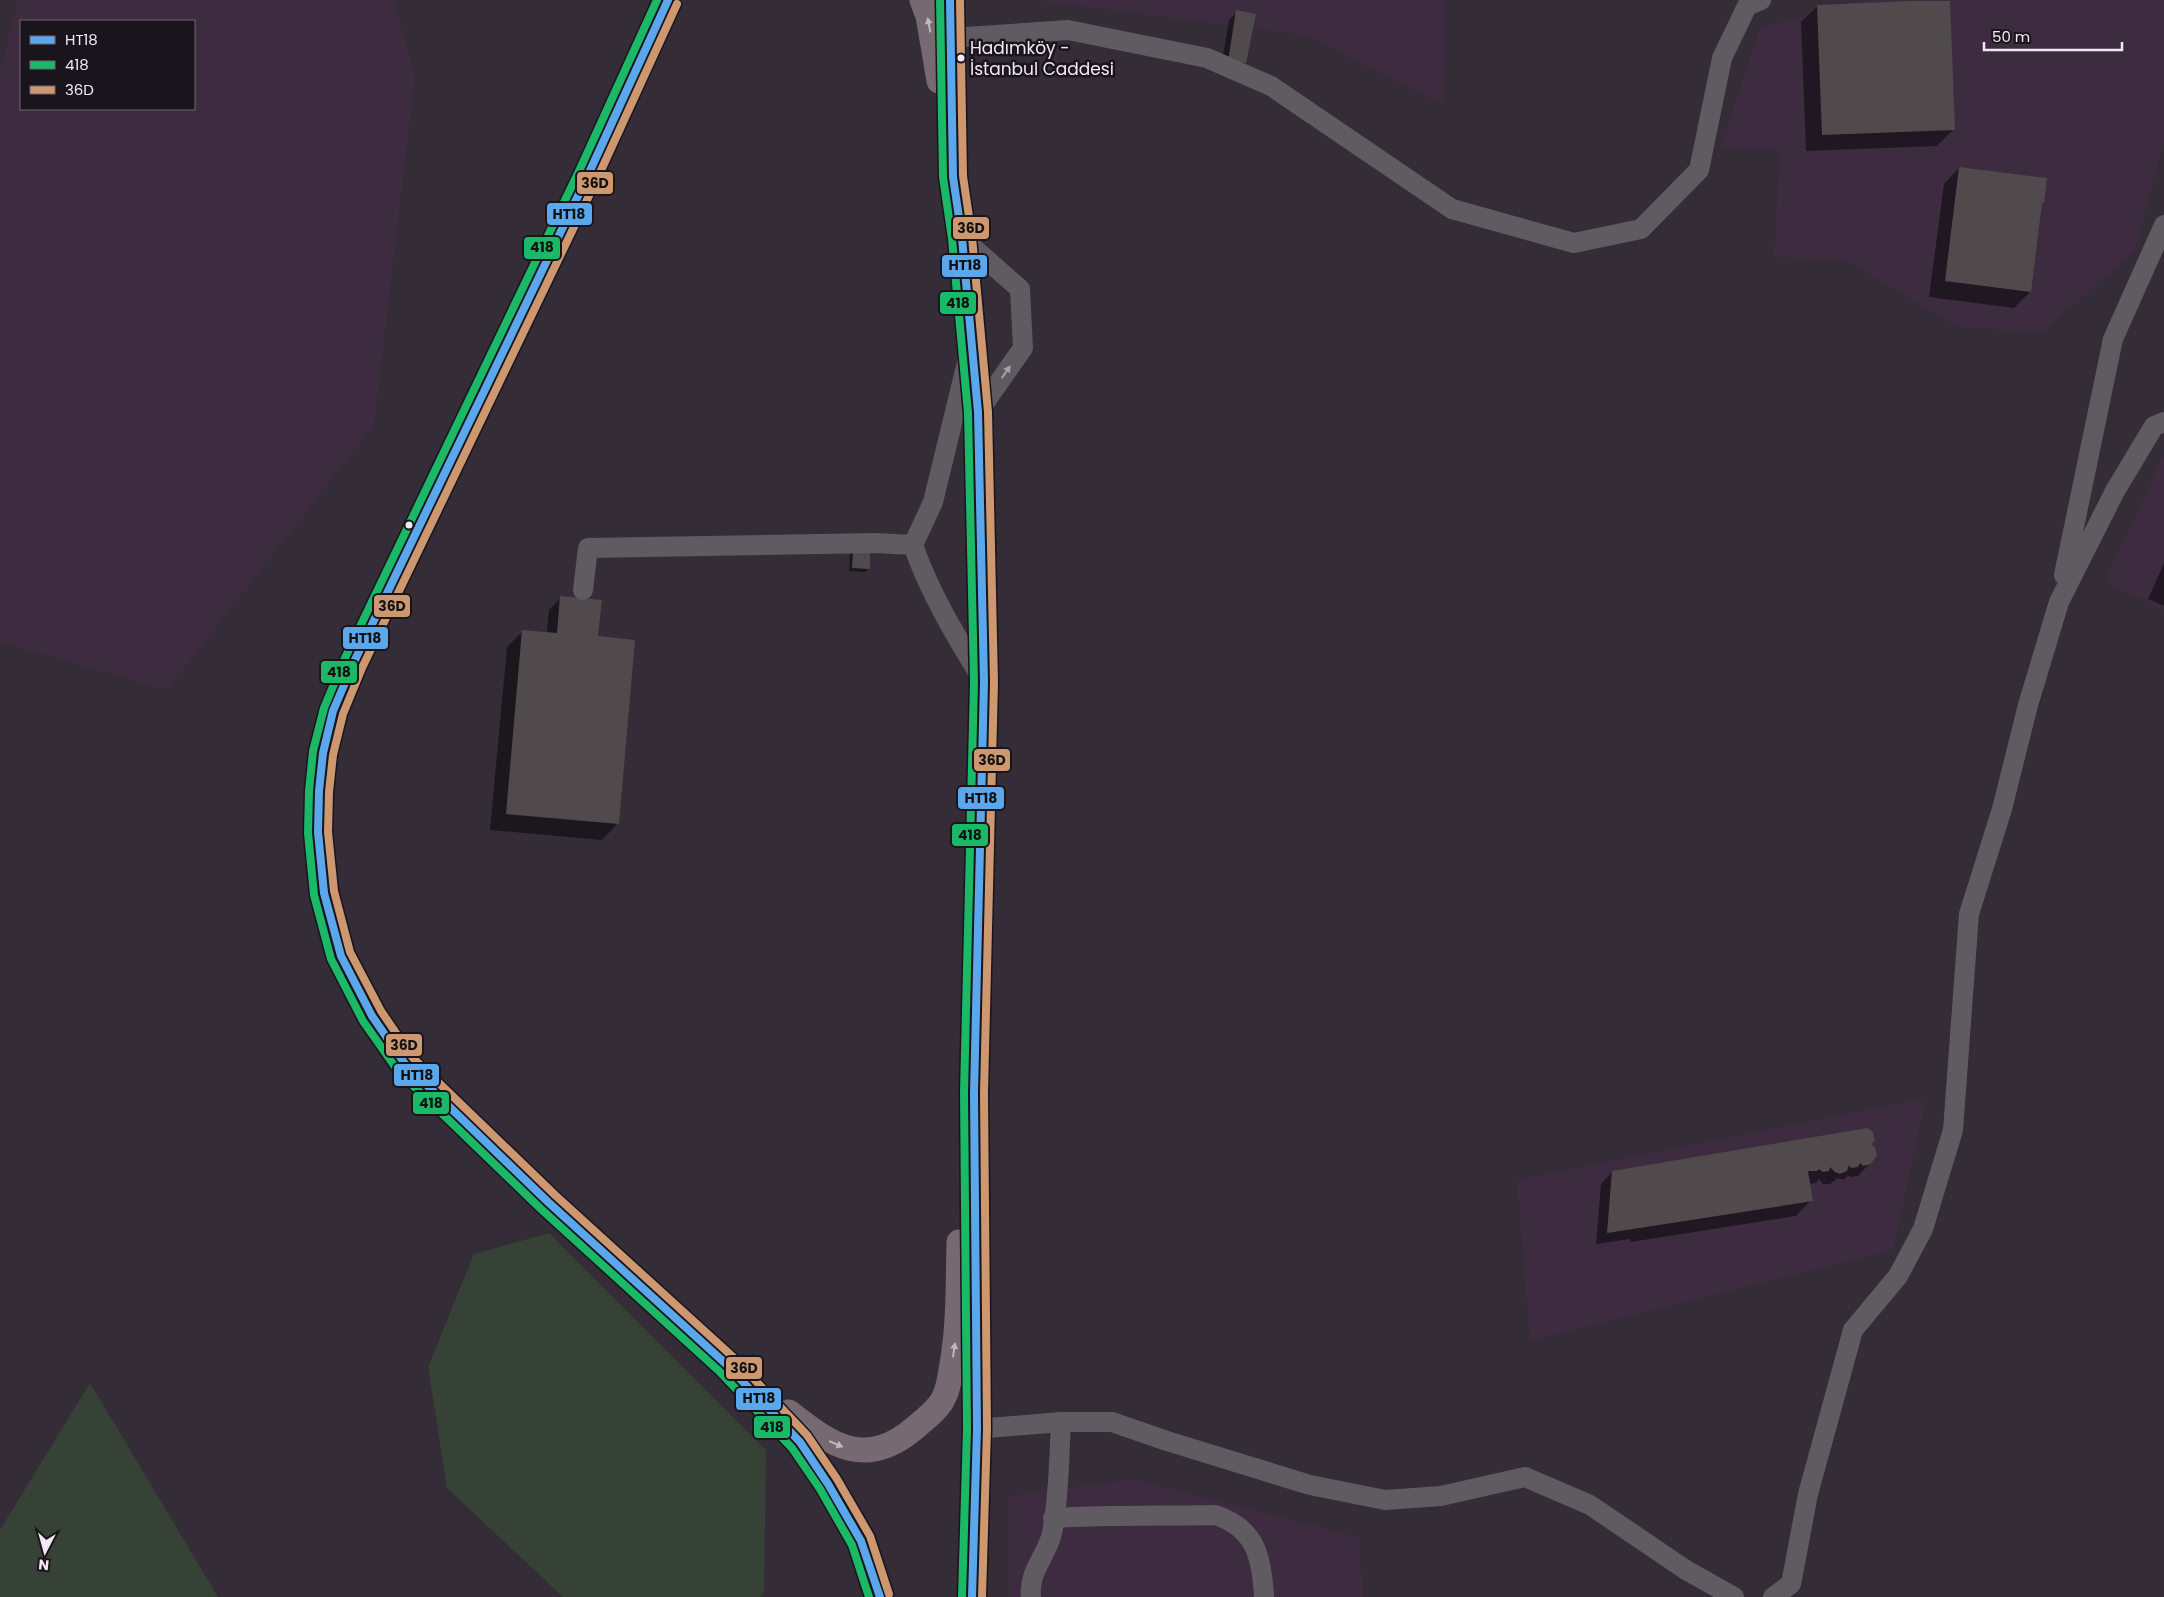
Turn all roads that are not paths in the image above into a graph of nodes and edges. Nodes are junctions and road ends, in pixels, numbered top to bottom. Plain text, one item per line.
1 (668, 0) edge
2 (684, 0) edge
3 (922, 0) edge
4 (950, 0) edge
5 (1761, 0) edge
6 (950, 38) junction
7 (636, 71) junction
8 (953, 177) junction
9 (2164, 225) edge
10 (962, 238) junction
11 (972, 340) junction
12 (978, 412) junction
13 (2164, 422) edge
14 (913, 545) junction
15 (583, 590) dead end
16 (2059, 602) junction
17 (984, 682) junction
18 (974, 1093) junction
19 (726, 1364) junction
20 (1061, 1422) junction
21 (978, 1429) junction
22 (1053, 1518) junction
23 (1794, 1590) edge
24 (880, 1597) edge
25 (972, 1597) edge
26 (1031, 1597) edge
27 (1264, 1597) edge
28 (1734, 1597) edge
29 (1773, 1597) edge

1 - 7 main road
2 - 7 main road
8 -> 3 main road
4 - 6 main road
5 - 6 street
6 - 8 main road
7 - 19 main road
8 - 10 main road
9 - 16 street
10 - 11 main road
12 -> 10 street
11 - 12 main road
11 - 14 street
12 - 17 main road
13 - 16 street
14 - 15 street
14 - 17 street
16 - 23 street
17 - 18 main road
19 -> 18 main road
18 - 21 main road
19 - 24 main road
20 - 21 street
20 - 22 street
20 - 28 street
21 - 25 main road
22 - 26 street
22 - 27 street
23 - 29 street

